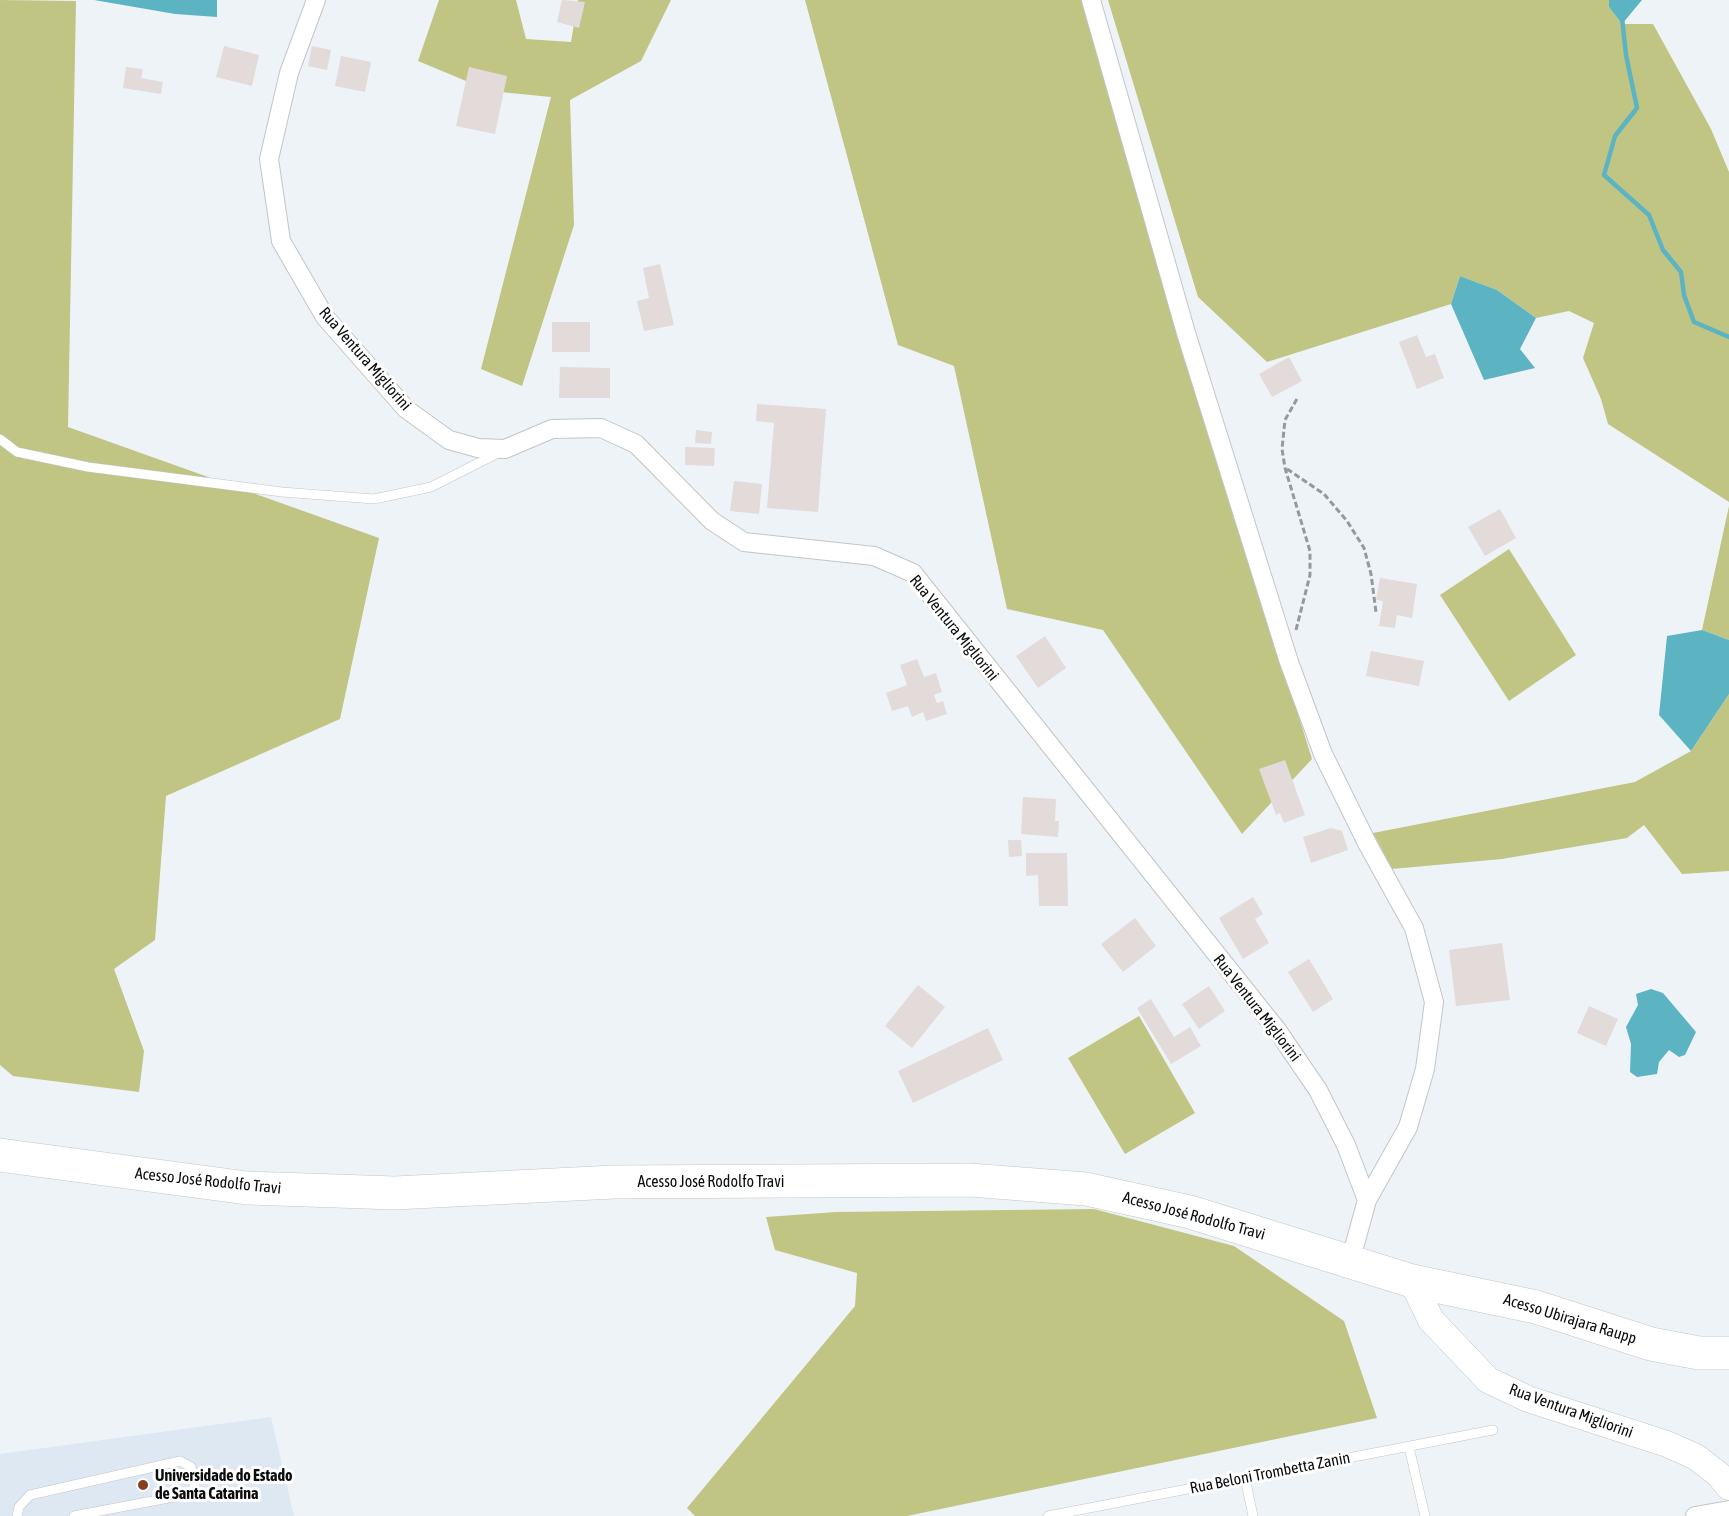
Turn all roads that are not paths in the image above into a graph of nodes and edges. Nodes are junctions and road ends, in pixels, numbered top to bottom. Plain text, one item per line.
1 (316, 0) edge
2 (1092, 0) edge
3 (0, 439) edge
4 (505, 449) junction
5 (0, 1155) edge
6 (1367, 1200) junction
7 (1350, 1262) junction
8 (1412, 1281) junction
9 (1729, 1353) edge
10 (1493, 1430) dead end
11 (1409, 1447) junction
12 (1245, 1478) junction
13 (1729, 1487) edge
14 (1729, 1510) edge
15 (16, 1516) edge
16 (74, 1516) edge
17 (1048, 1516) edge
18 (1253, 1516) edge
19 (1425, 1516) edge
20 (1695, 1516) edge

1 - 4 street, Rua Ventura Migliorini
2 - 6 street
3 - 4 lane
4 - 6 street, Rua Ventura Migliorini
5 - 7 highway, Acesso José Rodolfo Travi
6 - 7 street
7 - 8 highway, Acesso José Rodolfo Travi
8 - 9 highway, Acesso Ubirajara Raupp
8 - 13 street, Rua Ventura Migliorini
10 - 11 lane, Rua Beloni Trombetta Zanin
11 - 12 lane, Rua Beloni Trombetta Zanin
11 - 19 lane
12 - 17 lane, Rua Beloni Trombetta Zanin
12 - 18 lane
14 - 20 street
15 - 16 lane

